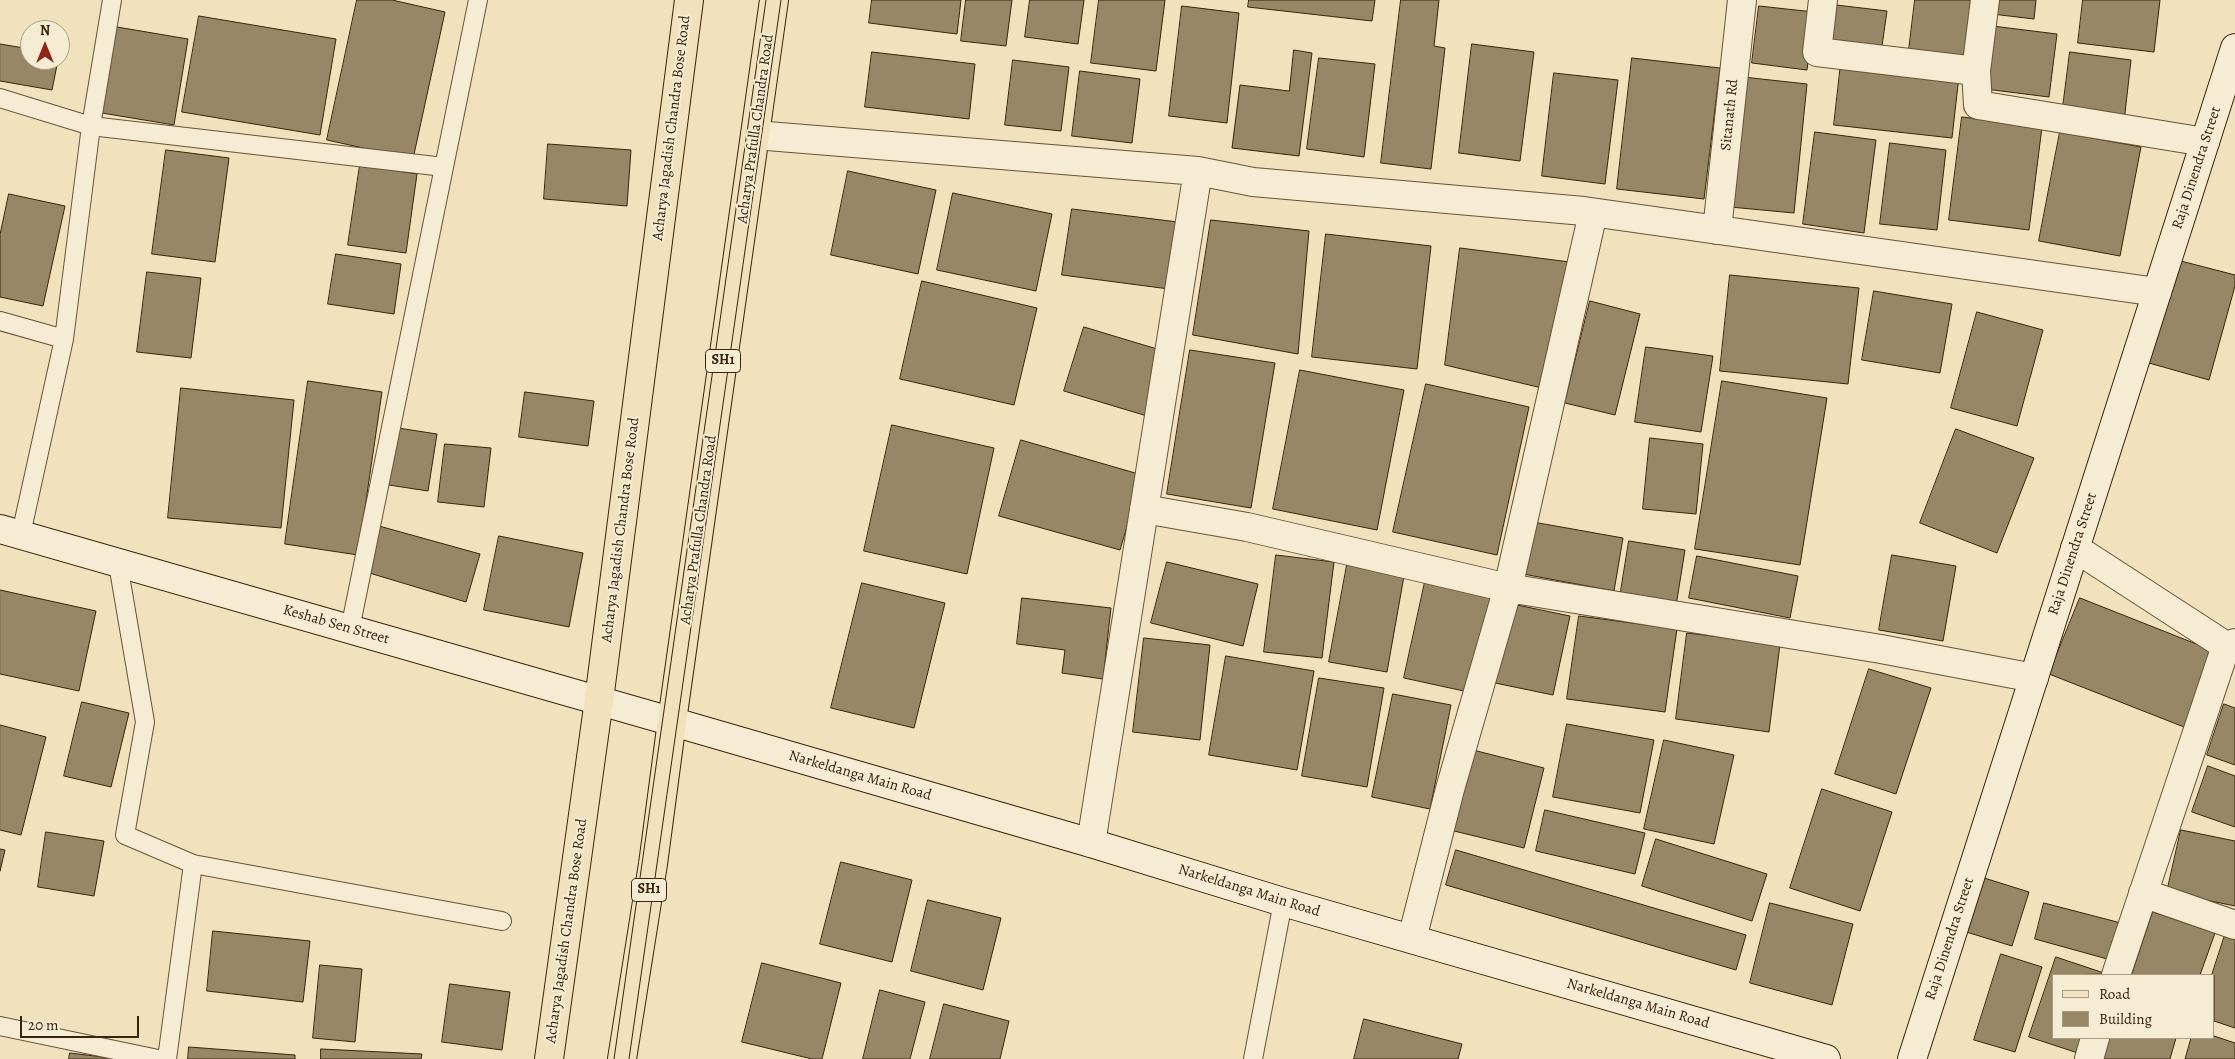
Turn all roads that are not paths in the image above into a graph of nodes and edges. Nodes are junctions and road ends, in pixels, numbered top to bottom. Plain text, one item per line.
1 (112, 0) edge
2 (478, 0) edge
3 (689, 0) edge
4 (774, 0) edge
5 (1742, 0) edge
6 (1823, 0) edge
7 (1986, 0) edge
8 (2235, 48) edge
9 (1976, 71) junction
10 (0, 98) edge
11 (91, 126) junction
12 (755, 135) junction
13 (2205, 142) junction
14 (444, 167) junction
15 (1198, 171) junction
16 (1593, 212) junction
17 (1717, 230) junction
18 (2157, 292) junction
19 (0, 320) edge
20 (64, 339) junction
21 (1144, 509) junction
22 (10, 532) edge
23 (2075, 548) junction
24 (118, 564) junction
25 (1508, 588) junction
26 (350, 629) junction
27 (2231, 644) edge
28 (2034, 678) junction
29 (599, 700) junction
30 (672, 721) junction
31 (1091, 843) junction
32 (193, 864) junction
33 (2143, 893) junction
34 (1282, 902) junction
35 (502, 922) dead end
36 (2235, 925) edge
37 (1412, 938) junction
38 (2116, 974) edge
39 (0, 1026) edge
40 (2095, 1039) edge
41 (158, 1059) edge
42 (166, 1059) edge
43 (549, 1059) edge
44 (622, 1059) edge
45 (1253, 1059) edge
46 (1826, 1059) edge
47 (1912, 1059) edge
48 (2089, 1059) edge

1 - 11 lane
2 - 14 lane
3 - 29 main road, Acharya Jagadish Chandra Bose Road
4 - 12 main road, Acharya Prafulla Chandra Road / SH1
5 - 17 street, Sitanath Rd
6 - 9 street
7 - 9 street
8 - 13 street, Raja Dinendra Street
9 - 13 street
10 - 11 lane
11 - 14 lane
11 - 20 lane
12 - 15 street
12 - 30 main road, Acharya Prafulla Chandra Road / SH1
13 - 18 street, Raja Dinendra Street
14 - 26 lane
15 - 16 street
15 - 21 street
16 - 17 street
16 - 25 street
17 - 18 street
18 - 23 street, Raja Dinendra Street
19 - 20 lane
20 - 22 lane
21 - 25 street
21 - 31 street
22 - 24 street, Keshab Sen Street
23 - 27 street
23 - 28 street, Raja Dinendra Street
24 - 26 street, Keshab Sen Street
24 - 32 lane
25 - 28 street
25 - 37 street
26 - 29 street, Keshab Sen Street
27 - 33 street
28 - 47 street, Raja Dinendra Street
29 - 30 street, Keshab Sen Street
29 - 43 main road, Acharya Jagadish Chandra Bose Road
30 - 31 street, Narkeldanga Main Road
30 - 44 main road, Acharya Prafulla Chandra Road / SH1
31 - 34 street, Narkeldanga Main Road
32 - 35 lane
32 - 42 lane
33 - 36 street
33 - 38 street
34 - 37 street, Narkeldanga Main Road
34 - 45 lane
37 - 46 street, Narkeldanga Main Road
39 - 41 lane
40 - 48 street

